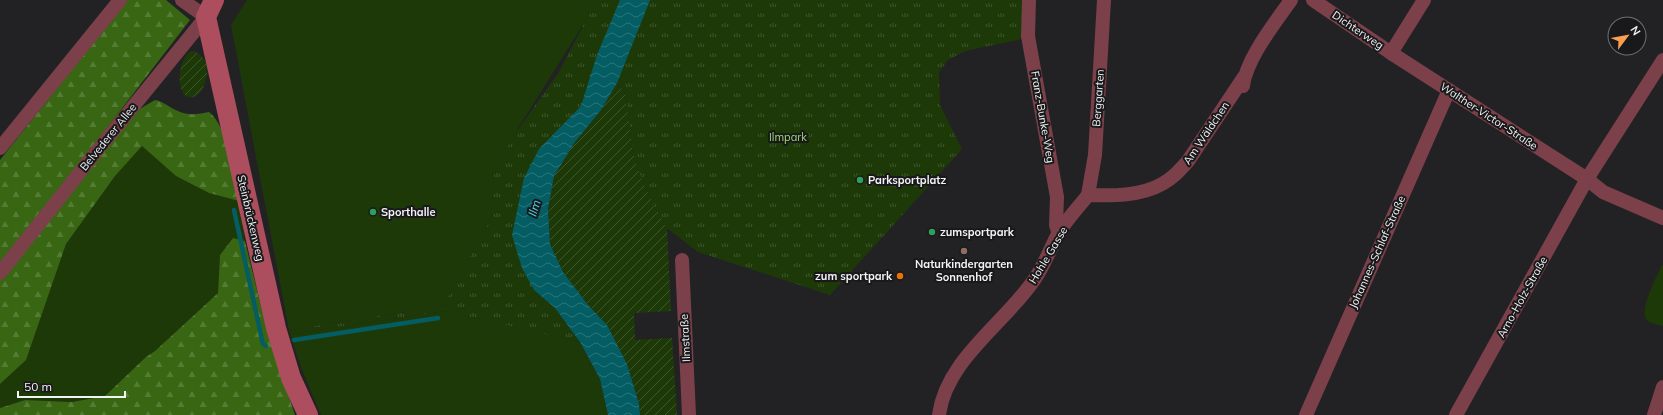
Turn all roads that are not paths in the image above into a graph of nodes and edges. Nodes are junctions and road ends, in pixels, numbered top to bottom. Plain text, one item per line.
1 (120, 0) edge
2 (182, 0) edge
3 (1029, 0) edge
4 (1104, 0) edge
5 (1291, 0) edge
6 (1313, 0) edge
7 (1424, 0) edge
8 (210, 9) edge
9 (1391, 52) junction
10 (1663, 60) edge
11 (1244, 77) junction
12 (1449, 90) junction
13 (1242, 93) dead end
14 (0, 148) edge
15 (1587, 179) junction
16 (1088, 195) junction
17 (1663, 218) edge
18 (1058, 234) junction
19 (682, 260) dead end
20 (0, 273) edge
21 (1663, 388) edge
22 (308, 415) edge
23 (689, 415) edge
24 (939, 415) edge
25 (1306, 415) edge
26 (1456, 415) edge
27 (1654, 415) edge

1 - 14 street
2 - 8 street
3 - 18 street, Franz-Bunke-Weg
4 - 16 street, Berggarten
5 - 11 street
6 - 9 street, Dichterweg
7 - 9 street, Dichterweg
8 - 20 street, Belvederer Allee
8 - 22 street, Steinbrückenweg
9 - 12 street, Walther-Victor-Straße
10 - 15 street
11 - 13 street
11 - 16 street, Am Wäldchen
12 - 15 street, Walther-Victor-Straße
12 - 25 street, Johannes-Schlaf-Straße
15 - 17 street, Walther-Victor-Straße
15 - 26 street, Arno-Holz-Straße
16 - 18 street, Hohle Gasse
18 - 24 street, Hohle Gasse
19 - 23 street, Ilmstraße
21 - 27 street

